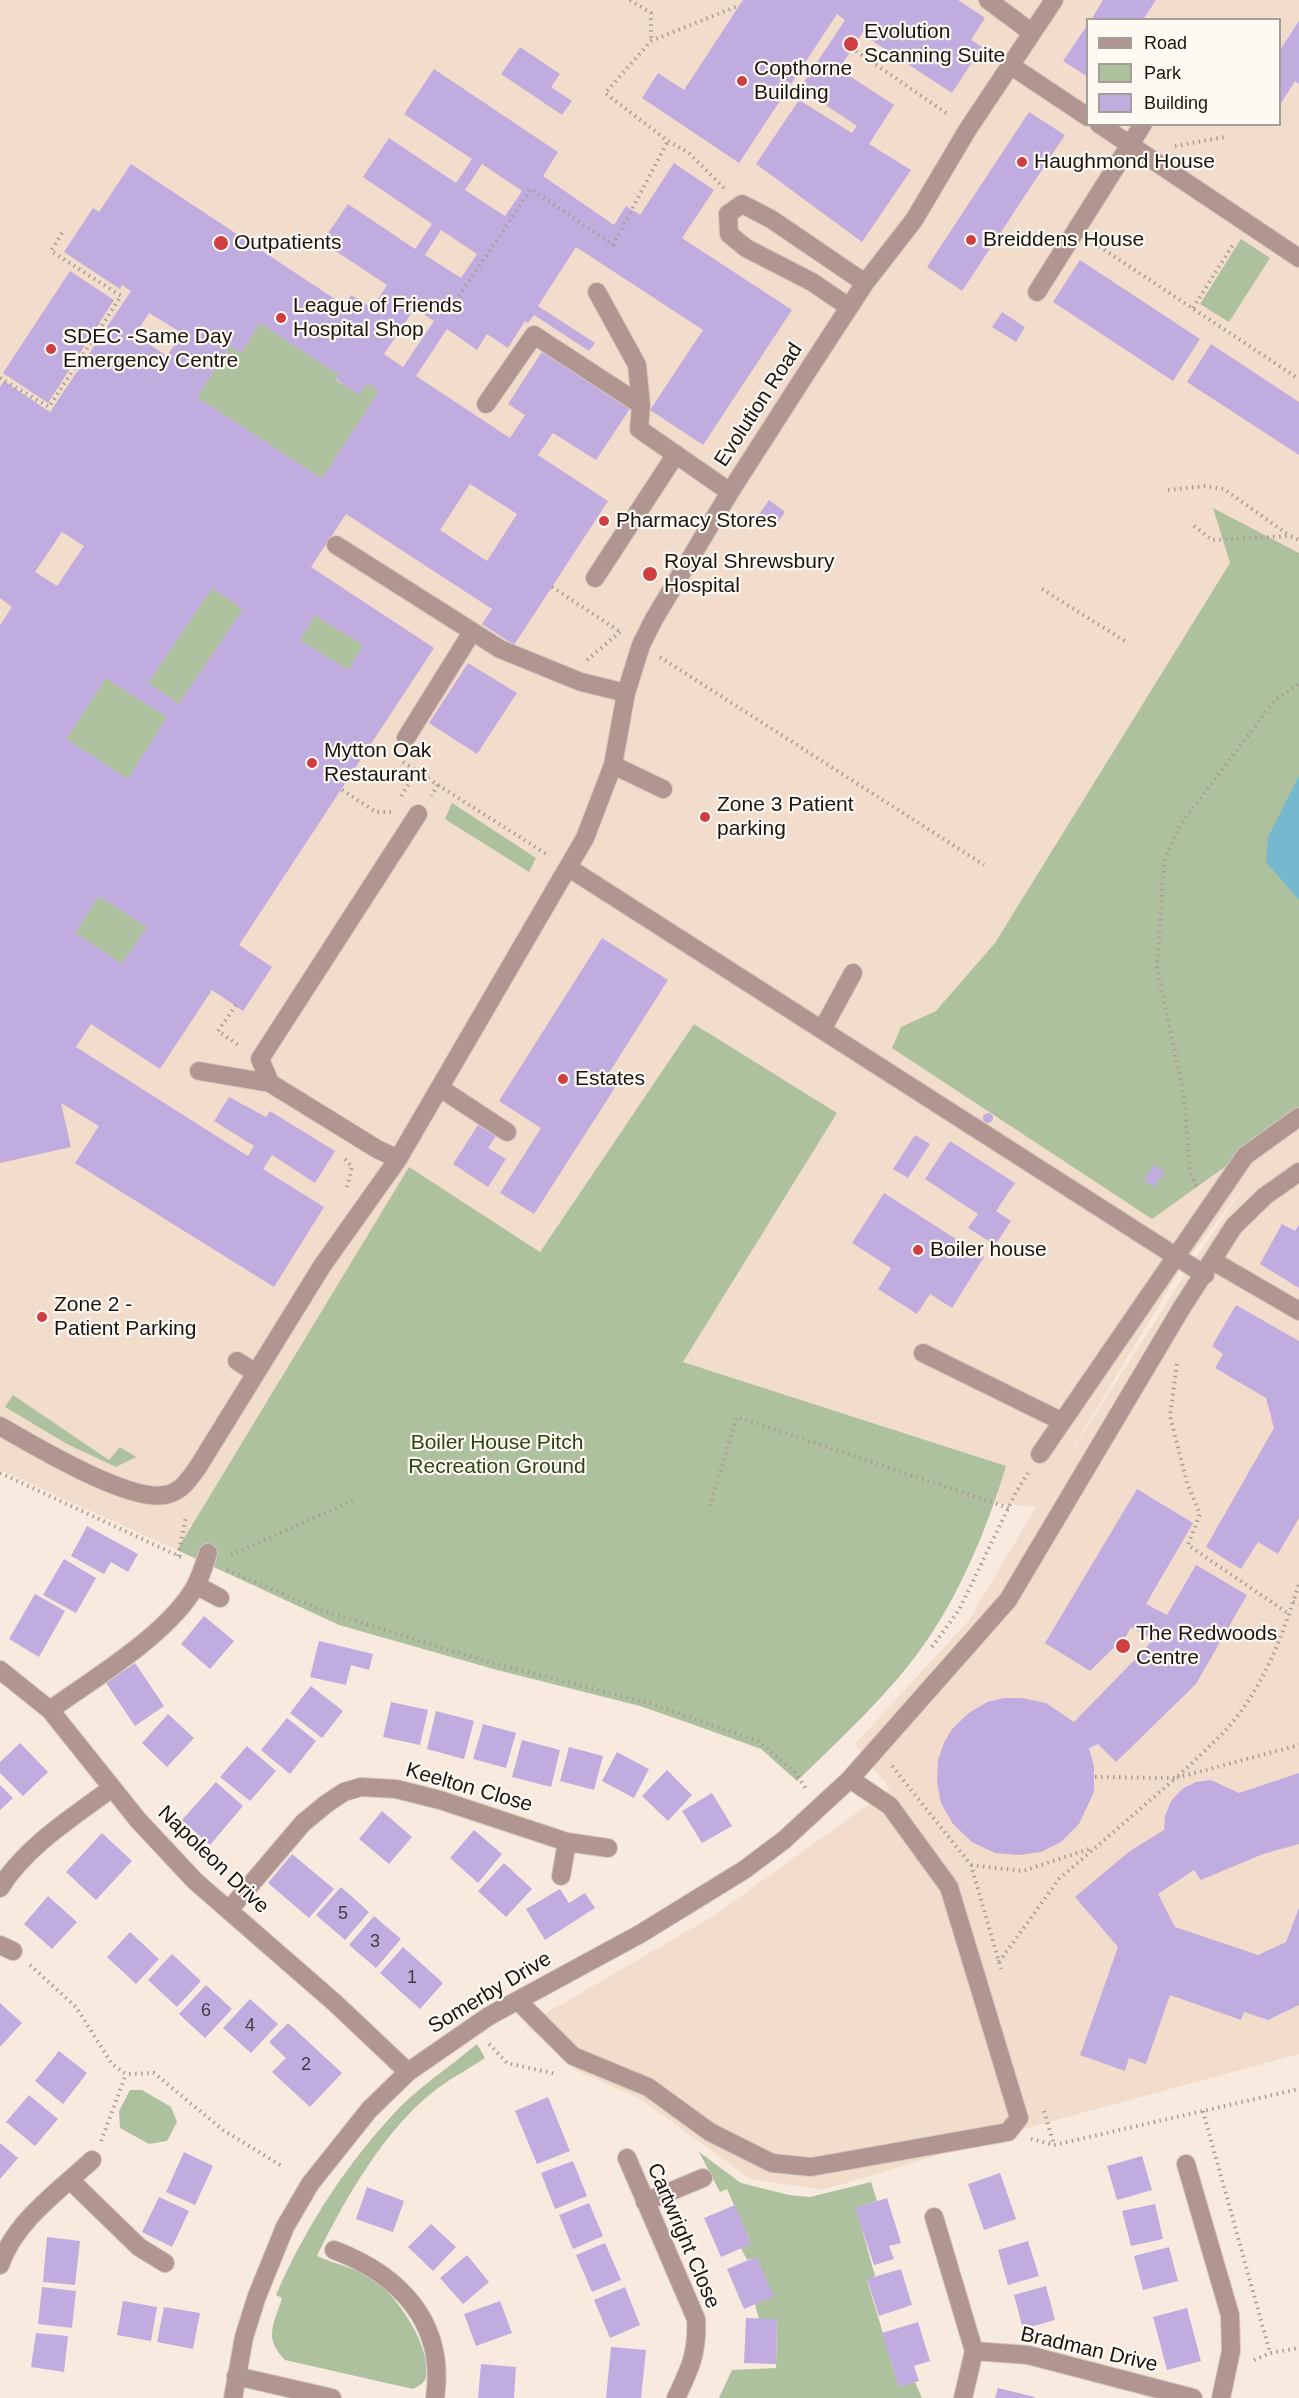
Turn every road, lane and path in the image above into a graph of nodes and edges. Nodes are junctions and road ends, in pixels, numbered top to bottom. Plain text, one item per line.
1 (630, 0) edge
2 (1054, 0) edge
3 (992, 1) edge
4 (740, 5) dead end
5 (1031, 32) junction
6 (651, 41) junction
7 (856, 51) dead end
8 (1010, 65) junction
9 (1086, 116) edge
10 (952, 117) dead end
11 (1102, 126) edge
12 (1142, 126) edge
13 (1225, 137) dead end
14 (668, 141) junction
15 (1136, 149) junction
16 (742, 204) junction
17 (1247, 222) junction
18 (1076, 231) junction
19 (62, 233) dead end
20 (1299, 258) edge
21 (865, 283) junction
22 (597, 292) dead end
23 (1037, 292) dead end
24 (849, 307) junction
25 (1193, 308) junction
26 (449, 311) dead end
27 (0, 378) edge
28 (1299, 379) edge
29 (486, 404) dead end
30 (641, 405) junction
31 (675, 454) junction
32 (1168, 490) dead end
33 (730, 492) junction
34 (1194, 526) dead end
35 (1290, 536) junction
36 (1299, 540) edge
37 (336, 545) dead end
38 (595, 578) dead end
39 (552, 587) dead end
40 (1042, 590) dead end
41 (472, 632) junction
42 (623, 633) dead end
43 (1128, 643) dead end
44 (655, 654) dead end
45 (1299, 684) edge
46 (626, 693) junction
47 (406, 738) dead end
48 (378, 746) dead end
49 (388, 752) dead end
50 (397, 758) dead end
51 (613, 765) junction
52 (417, 771) junction
53 (438, 785) junction
54 (663, 789) dead end
55 (342, 790) dead end
56 (418, 814) joint
57 (984, 865) dead end
58 (566, 872) junction
59 (853, 973) dead end
60 (236, 1005) dead end
61 (822, 1030) junction
62 (218, 1031) dead end
63 (199, 1071) dead end
64 (270, 1083) junction
65 (441, 1088) junction
66 (1299, 1117) edge
67 (507, 1132) dead end
68 (339, 1151) dead end
69 (398, 1159) junction
70 (1299, 1172) edge
71 (342, 1195) dead end
72 (1206, 1212) junction
73 (1176, 1256) junction
74 (1209, 1268) junction
75 (1299, 1311) edge
76 (923, 1353) dead end
77 (1179, 1358) dead end
78 (237, 1361) dead end
79 (256, 1373) junction
80 (1060, 1422) junction
81 (0, 1426) edge
82 (1040, 1454) joint
83 (0, 1473) edge
84 (354, 1500) dead end
85 (710, 1506) dead end
86 (1009, 1508) junction
87 (186, 1517) dead end
88 (178, 1556) junction
89 (203, 1568) junction
90 (1299, 1584) edge
91 (220, 1598) dead end
92 (1293, 1602) junction
93 (1299, 1604) edge
94 (1290, 1614) junction
95 (926, 1656) dead end
96 (0, 1670) edge
97 (50, 1710) junction
98 (1299, 1745) edge
99 (1095, 1777) dead end
100 (1176, 1778) junction
101 (850, 1779) junction
102 (112, 1788) junction
103 (819, 1808) junction
104 (567, 1842) junction
105 (1094, 1847) junction
106 (608, 1848) dead end
107 (971, 1865) dead end
108 (561, 1876) dead end
109 (0, 1888) edge
110 (229, 1910) junction
111 (7, 1948) edge
112 (999, 1962) dead end
113 (518, 2001) junction
114 (474, 2029) junction
115 (596, 2066) junction
116 (408, 2072) junction
117 (126, 2074) junction
118 (1299, 2089) edge
119 (1203, 2111) junction
120 (1008, 2133) junction
121 (627, 2158) dead end
122 (92, 2160) joint
123 (1186, 2164) dead end
124 (282, 2166) dead end
125 (703, 2178) dead end
126 (70, 2180) junction
127 (645, 2202) junction
128 (934, 2217) dead end
129 (334, 2250) dead end
130 (165, 2263) dead end
131 (0, 2265) edge
132 (1299, 2348) edge
133 (974, 2351) junction
134 (1270, 2353) junction
135 (1227, 2371) junction
136 (236, 2376) junction
137 (232, 2398) edge
138 (332, 2398) edge
139 (435, 2398) edge
140 (676, 2398) edge
141 (963, 2398) edge
142 (1193, 2398) edge
143 (1221, 2398) edge

1 - 6 path
2 - 5 street, Evolution Road
3 - 5 street
4 - 6 path
5 - 8 street, Evolution Road
6 - 14 path
7 - 10 path
8 - 9 street
8 - 21 street, Evolution Road
11 - 15 street
12 - 15 street
13 - 15 path
14 - 16 path
14 - 26 path
15 - 17 street
15 - 18 street
16 - 21 street
16 - 24 street
17 - 20 street
17 - 25 path
18 - 23 street
18 - 25 path
19 - 27 path
21 - 24 street, Evolution Road
22 - 30 street
24 - 33 street, Evolution Road
25 - 28 path
29 - 30 street
30 - 31 street
31 - 33 street
31 - 38 street
32 - 35 path
33 - 46 street, Evolution Road
34 - 35 path
35 - 36 path
37 - 41 street
39 - 42 path
40 - 43 path
41 - 46 street
41 - 47 street
44 - 57 path
45 - 72 path
46 - 51 street, Evolution Road
48 - 49 path
50 - 52 path
51 - 54 street
51 - 58 street, Evolution Road
52 - 53 path
52 - 55 path
53 - 56 path
53 - 58 path
56 - 64 street
58 - 61 street
58 - 65 street, Evolution Road
59 - 61 street
60 - 62 path
61 - 73 street
63 - 64 street
64 - 69 street
65 - 67 street
65 - 69 street, Evolution Road
66 - 72 street
68 - 71 path
69 - 79 street, Evolution Road
70 - 74 street, Somerby Drive
72 - 73 street
73 - 74 street
73 - 80 street
74 - 75 street
74 - 101 street, Somerby Drive
76 - 80 street
77 - 94 path
78 - 79 street
79 - 81 street, Evolution Road
80 - 82 street
82 - 86 path
83 - 88 path
84 - 89 path
85 - 86 path
86 - 95 path
87 - 88 path
88 - 89 path
89 - 91 street
89 - 97 street
89 - 103 path
90 - 92 path
92 - 93 path
92 - 94 path
94 - 100 path
96 - 97 street, Napoleon Drive
97 - 102 street, Napoleon Drive
98 - 100 path
99 - 100 path
100 - 105 path
101 - 103 street, Somerby Drive
101 - 120 street
102 - 109 street
102 - 110 street, Napoleon Drive
103 - 113 street, Somerby Drive
104 - 106 street, Keelton Close
104 - 108 street
104 - 110 street, Keelton Close
105 - 107 path
105 - 112 path
110 - 116 street, Napoleon Drive
111 - 117 path
113 - 114 street, Somerby Drive
113 - 115 street
114 - 115 path
114 - 116 street, Somerby Drive
115 - 120 street
116 - 136 street, Somerby Drive
117 - 122 path
117 - 124 path
118 - 119 path
119 - 120 path
119 - 134 path
121 - 127 street, Cartwright Close
122 - 126 street
123 - 135 street
125 - 127 street
126 - 130 street
126 - 131 street
127 - 140 street, Cartwright Close
128 - 133 street
129 - 139 street
132 - 134 path
133 - 141 street
133 - 142 street, Bradman Drive
134 - 135 path
135 - 143 street
136 - 137 street, Somerby Drive
136 - 138 street

